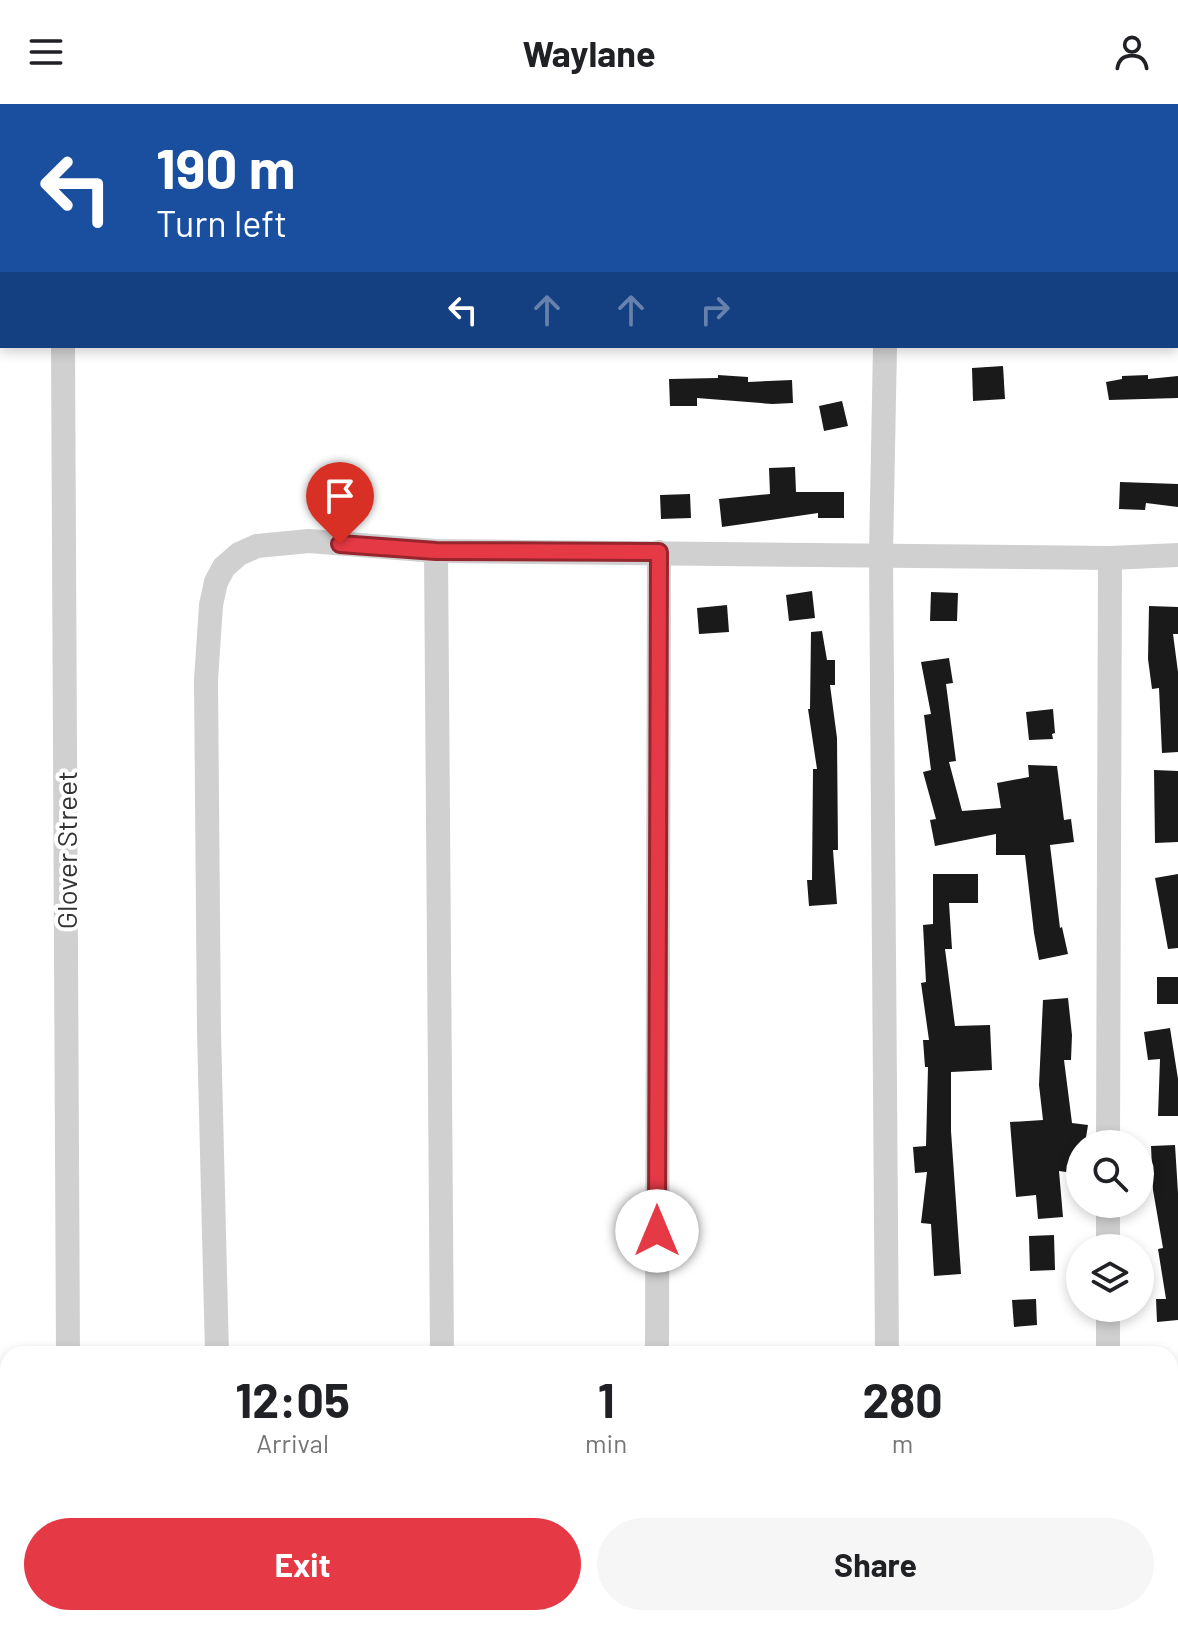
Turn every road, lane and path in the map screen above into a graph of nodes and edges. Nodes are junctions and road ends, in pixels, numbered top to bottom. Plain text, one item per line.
1 (63, 348) edge
2 (885, 348) edge
3 (436, 551) junction
4 (659, 552) junction
5 (881, 554) junction
6 (1178, 555) edge
7 (1110, 558) junction
8 (1108, 1130) edge
9 (1108, 1322) edge
10 (68, 1346) edge
11 (217, 1346) edge
12 (442, 1346) edge
13 (657, 1346) edge
14 (887, 1346) edge
15 (1108, 1346) edge

1 - 10 street, Glover Street
2 - 5 street
3 - 4 street
3 - 11 street
3 - 12 street
4 - 5 street
4 - 13 street
5 - 7 street
5 - 14 street
6 - 7 street
7 - 8 street
9 - 15 street

